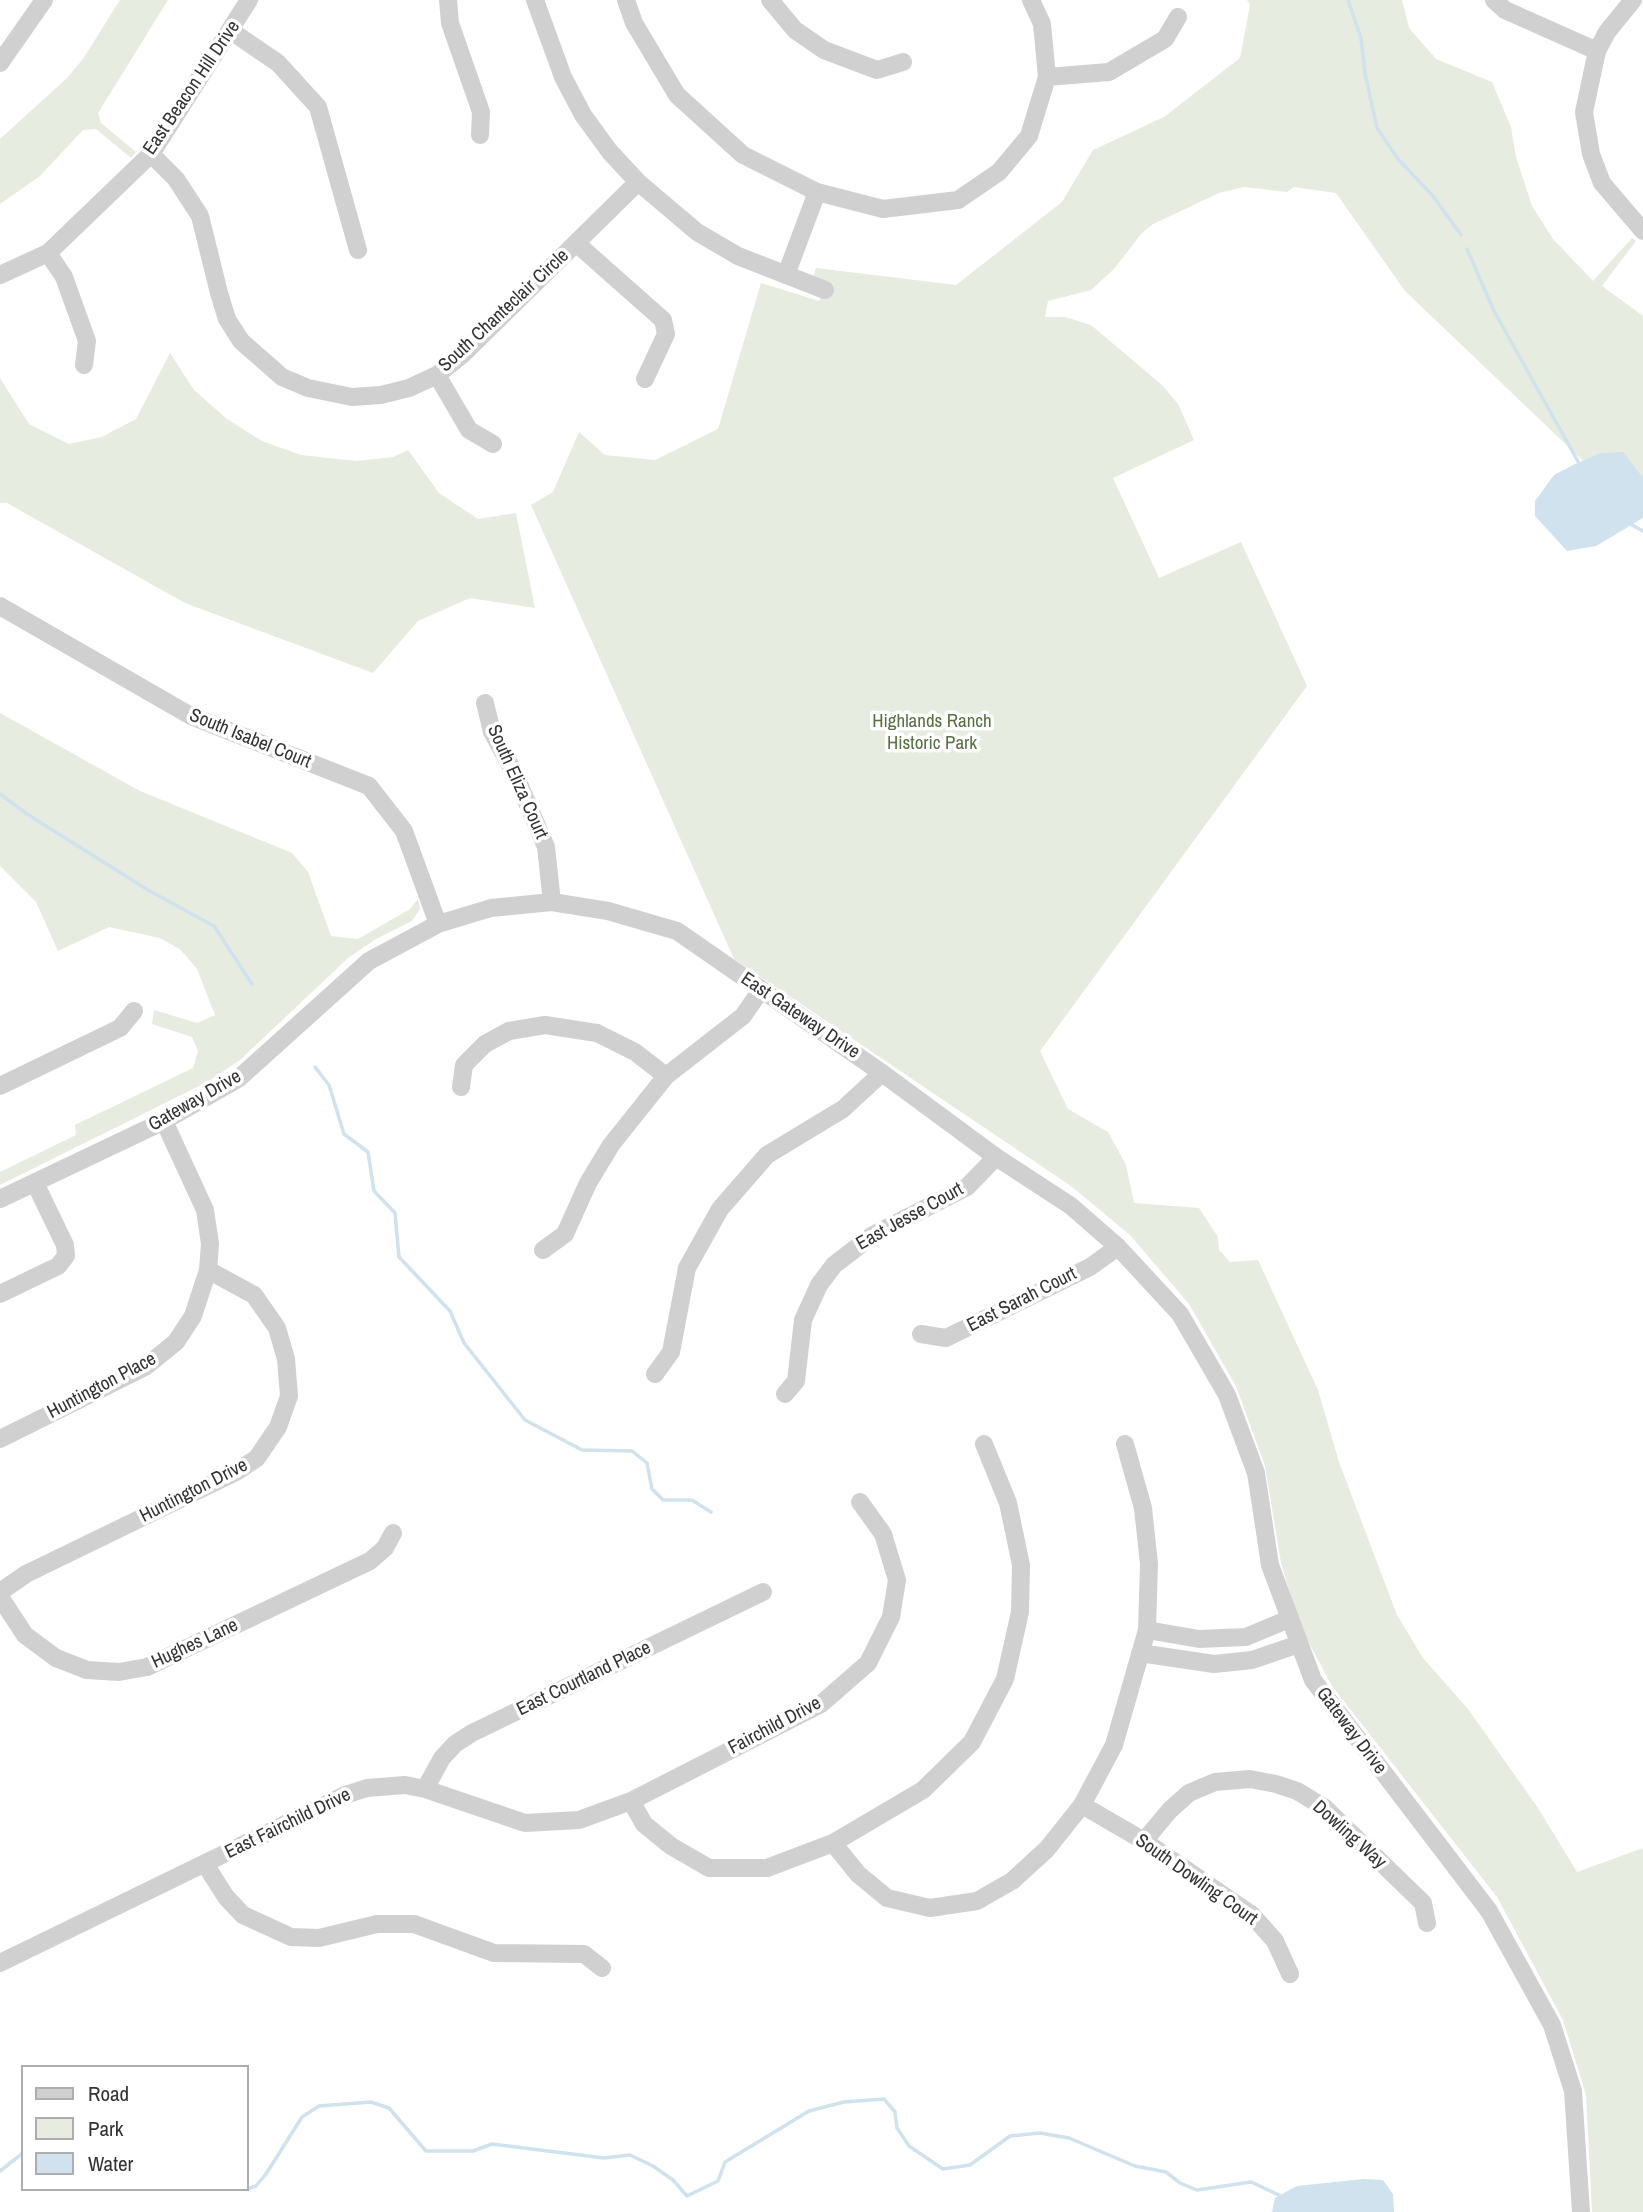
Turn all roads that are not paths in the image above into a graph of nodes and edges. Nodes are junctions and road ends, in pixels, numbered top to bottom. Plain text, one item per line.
1 (44, 0) edge
2 (249, 0) edge
3 (448, 0) edge
4 (535, 0) edge
5 (626, 0) edge
6 (770, 0) edge
7 (1031, 0) edge
8 (1494, 0) edge
9 (1633, 0) edge
10 (1178, 17) dead end
11 (231, 31) junction
12 (1597, 51) junction
13 (903, 62) dead end
14 (0, 63) edge
15 (1047, 77) junction
16 (480, 135) dead end
17 (151, 154) junction
18 (638, 182) junction
19 (817, 192) junction
20 (1643, 231) edge
21 (576, 243) junction
22 (358, 250) dead end
23 (48, 253) junction
24 (0, 275) edge
25 (786, 275) junction
26 (825, 290) dead end
27 (84, 365) dead end
28 (437, 375) junction
29 (645, 379) dead end
30 (493, 444) dead end
31 (0, 606) edge
32 (485, 703) dead end
33 (552, 902) junction
34 (438, 924) junction
35 (761, 990) junction
36 (134, 1011) dead end
37 (882, 1073) junction
38 (666, 1076) junction
39 (0, 1086) edge
40 (461, 1087) dead end
41 (164, 1121) junction
42 (996, 1157) junction
43 (35, 1183) junction
44 (0, 1199) edge
45 (1118, 1247) junction
46 (543, 1250) dead end
47 (208, 1270) junction
48 (0, 1294) edge
49 (921, 1334) dead end
50 (654, 1374) dead end
51 (785, 1394) dead end
52 (0, 1439) edge
53 (984, 1444) dead end
54 (1125, 1444) dead end
55 (860, 1502) dead end
56 (393, 1534) dead end
57 (763, 1592) dead end
58 (0, 1594) edge
59 (1289, 1619) junction
60 (1147, 1630) junction
61 (1299, 1644) junction
62 (1140, 1653) junction
63 (425, 1788) junction
64 (631, 1801) junction
65 (1083, 1805) junction
66 (1144, 1842) junction
67 (834, 1843) junction
68 (205, 1864) junction
69 (1427, 1923) dead end
70 (0, 1963) edge
71 (602, 1968) dead end
72 (1290, 1974) dead end
73 (1581, 2212) edge

1 - 14 street
2 - 11 street, East Beacon Hill Drive
3 - 16 street
4 - 18 street
5 - 19 street
6 - 13 street
7 - 15 street
8 - 12 street
9 - 12 street
10 - 15 street
11 - 17 street, East Beacon Hill Drive
11 - 22 street
12 - 20 street
15 - 19 street
17 - 23 street, East Beacon Hill Drive
17 - 28 street, South Chanteclair Circle
18 - 21 street, South Chanteclair Circle
18 - 25 street
19 - 25 street
21 - 28 street, South Chanteclair Circle
21 - 29 street
23 - 24 street, East Beacon Hill Drive
23 - 27 street
25 - 26 street
28 - 30 street
31 - 34 street, South Isabel Court
32 - 33 street, South Eliza Court
33 - 34 street, East Gateway Drive
33 - 35 street, East Gateway Drive
34 - 41 street, Gateway Drive
35 - 37 street, East Gateway Drive
35 - 38 street
36 - 39 street
37 - 42 street, East Gateway Drive
37 - 50 street
38 - 40 street
38 - 46 street
41 - 43 street, Gateway Drive
41 - 47 street, Huntington Place
42 - 45 street, East Gateway Drive
42 - 51 street, East Jesse Court
43 - 44 street, Gateway Drive
43 - 48 street
45 - 49 street, East Sarah Court
45 - 59 street, Gateway Drive
47 - 52 street, Huntington Place
47 - 58 street, Huntington Drive
53 - 67 street
54 - 60 street
55 - 64 street, Fairchild Drive
56 - 58 street, Hughes Lane
57 - 63 street, East Courtland Place
59 - 60 street
59 - 61 street, Gateway Drive
60 - 62 street
61 - 62 street
61 - 73 street, Gateway Drive
62 - 65 street
63 - 64 street, East Fairchild Drive
63 - 68 street, East Fairchild Drive
64 - 67 street
65 - 66 street, South Dowling Court
65 - 67 street
66 - 69 street, Dowling Way
66 - 72 street, South Dowling Court
68 - 70 street, East Fairchild Drive
68 - 71 street

